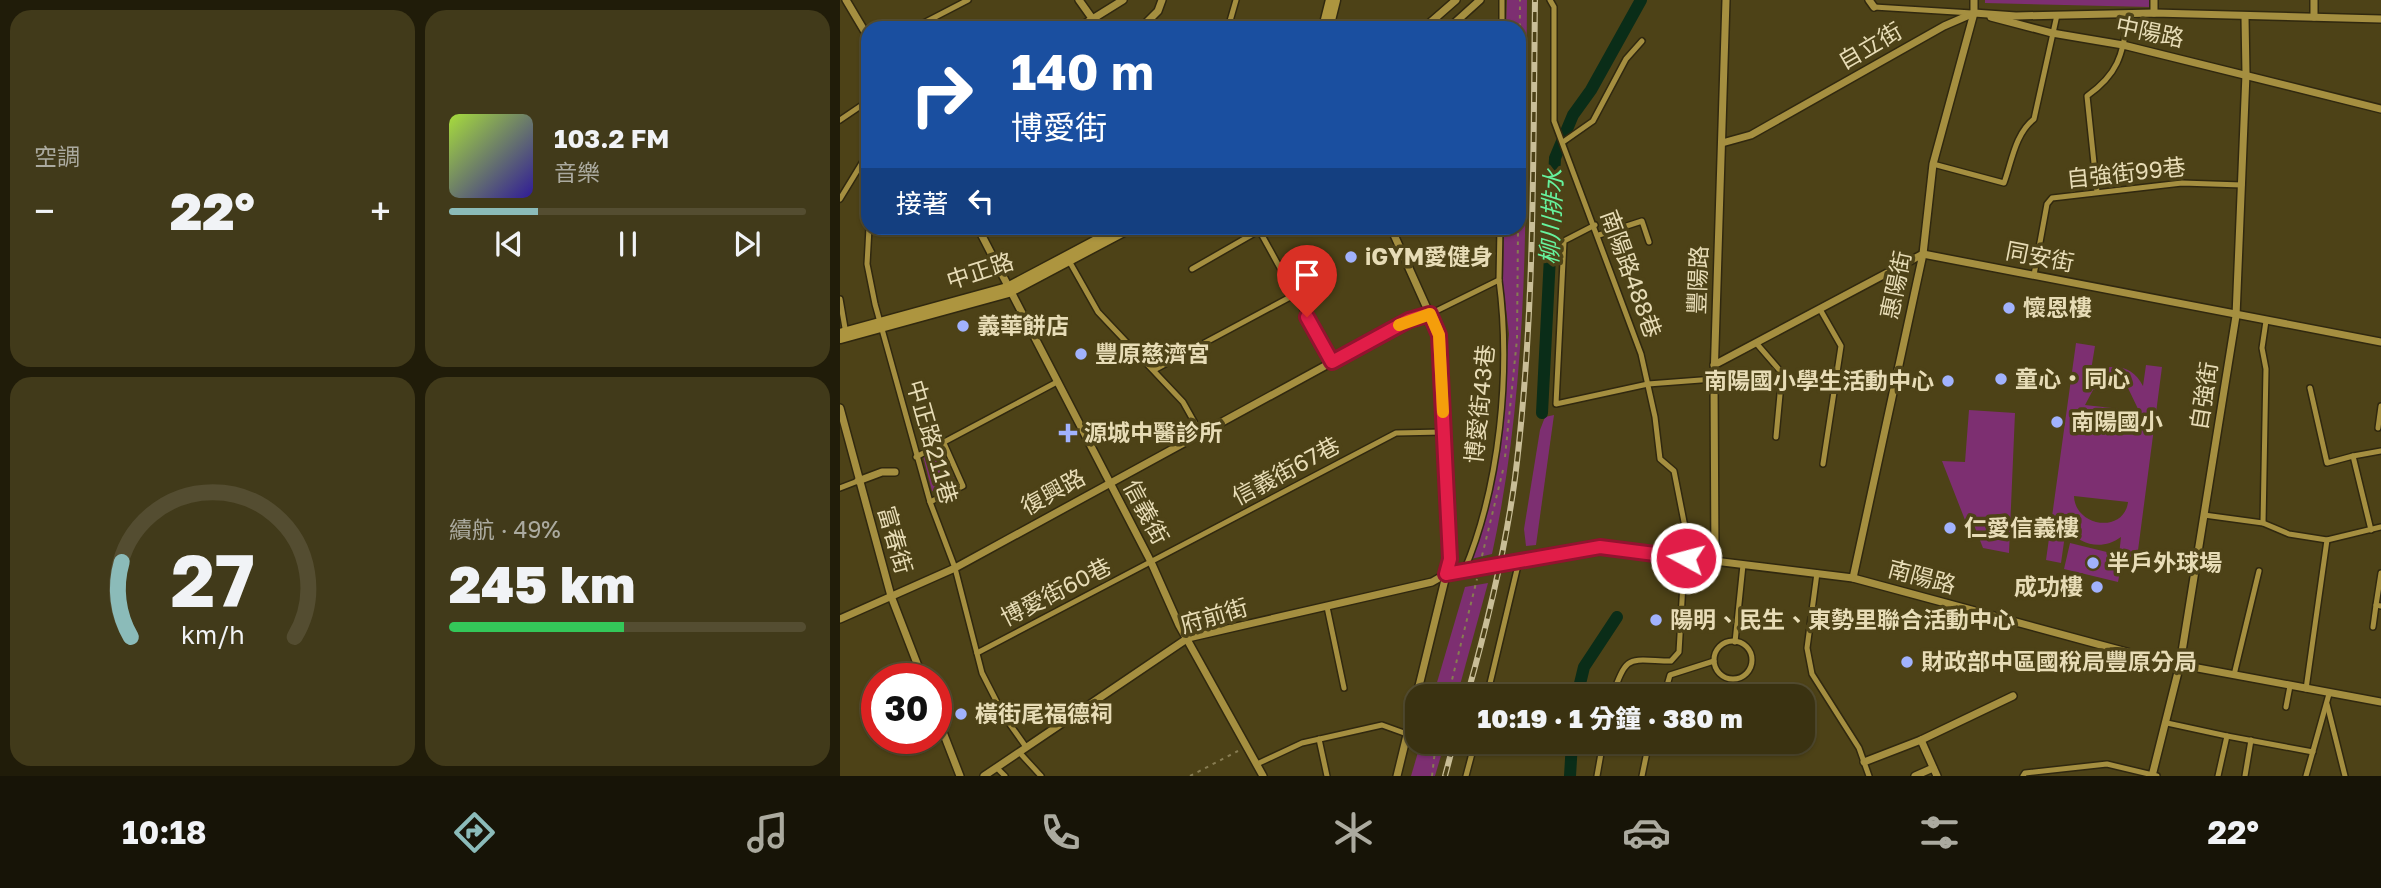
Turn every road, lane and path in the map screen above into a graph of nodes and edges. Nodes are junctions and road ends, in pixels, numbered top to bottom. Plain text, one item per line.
1 (846, 0) edge
2 (968, 0) edge
3 (1079, 0) edge
4 (1123, 0) edge
5 (1162, 0) edge
6 (1236, 0) edge
7 (1333, 0) edge
8 (1456, 0) edge
9 (1480, 0) edge
10 (1502, 0) edge
11 (1520, 0) edge
12 (1550, 0) edge
13 (1726, 0) edge
14 (1974, 0) edge
15 (2154, 0) edge
16 (2314, 0) edge
17 (1871, 4) edge
18 (1974, 13) junction
19 (2129, 13) junction
20 (2154, 13) junction
21 (2057, 15) junction
22 (2245, 17) junction
23 (2314, 18) junction
24 (2381, 19) edge
25 (1093, 20) joint
26 (928, 21) edge
27 (1148, 21) edge
28 (1230, 21) edge
29 (1328, 21) edge
30 (1432, 21) edge
31 (1457, 21) edge
32 (1502, 21) edge
33 (1520, 21) edge
34 (861, 25) edge
35 (2052, 33) junction
36 (1642, 41) dead end
37 (2123, 45) junction
38 (2246, 74) junction
39 (861, 106) edge
40 (2381, 109) edge
41 (840, 120) edge
42 (1563, 142) junction
43 (1722, 143) junction
44 (861, 164) edge
45 (1933, 164) junction
46 (2242, 185) junction
47 (2097, 192) junction
48 (840, 199) edge
49 (1595, 225) junction
50 (869, 235) edge
51 (981, 235) edge
52 (1113, 235) edge
53 (1249, 235) edge
54 (1262, 235) edge
55 (1394, 235) edge
56 (1500, 235) edge
57 (1518, 235) edge
58 (1599, 235) junction
59 (1649, 242) dead end
60 (1923, 254) junction
61 (1068, 260) junction
62 (1192, 269) dead end
63 (2034, 275) junction
64 (1499, 280) junction
65 (1008, 290) junction
66 (1294, 295) junction
67 (840, 299) edge
68 (1821, 311) junction
69 (1430, 314) junction
70 (2236, 316) junction
71 (2266, 321) junction
72 (880, 324) junction
73 (843, 335) edge
74 (2381, 342) edge
75 (1757, 344) junction
76 (1332, 362) junction
77 (1714, 365) junction
78 (1154, 370) junction
79 (1714, 379) junction
80 (1057, 382) junction
81 (1648, 384) junction
82 (2310, 388) dead end
83 (2381, 406) edge
84 (840, 408) edge
85 (2378, 428) dead end
86 (1443, 432) junction
87 (1201, 434) junction
88 (1776, 437) dead end
89 (943, 441) junction
90 (2381, 451) edge
91 (2353, 456) junction
92 (916, 457) junction
93 (1823, 464) dead end
94 (895, 472) dead end
95 (858, 481) junction
96 (1109, 483) junction
97 (840, 488) edge
98 (930, 502) junction
99 (2204, 515) junction
100 (2263, 523) junction
101 (2381, 527) edge
102 (2371, 530) junction
103 (2327, 540) junction
104 (1686, 558) junction
105 (1519, 561) junction
106 (1715, 561) junction
107 (1151, 562) junction
108 (1743, 565) junction
109 (955, 568) junction
110 (1479, 568) junction
111 (1464, 571) junction
112 (2259, 571) dead end
113 (1817, 573) junction
114 (2381, 573) edge
115 (1446, 574) junction
116 (1853, 578) junction
117 (891, 596) junction
118 (2379, 606) edge
119 (1326, 607) junction
120 (840, 619) edge
121 (2373, 626) dead end
122 (1188, 638) junction
123 (1735, 642) junction
124 (977, 653) junction
125 (1714, 661) junction
126 (917, 663) edge
127 (2180, 664) junction
128 (2234, 675) junction
129 (1420, 684) edge
130 (1451, 684) edge
131 (1490, 684) edge
132 (1616, 684) edge
133 (1667, 684) edge
134 (2290, 686) junction
135 (1344, 688) dead end
136 (2306, 689) junction
137 (2013, 696) dead end
138 (2328, 697) junction
139 (2381, 702) edge
140 (2286, 707) dead end
141 (2167, 723) junction
142 (1405, 733) edge
143 (2227, 736) junction
144 (1319, 739) junction
145 (1920, 740) junction
146 (2251, 740) junction
147 (1405, 745) edge
148 (1245, 747) dead end
149 (1023, 749) junction
150 (2313, 752) junction
151 (951, 754) edge
152 (1435, 754) edge
153 (1472, 754) edge
154 (1601, 754) edge
155 (1647, 754) edge
156 (1864, 762) junction
157 (1256, 764) junction
158 (997, 768) junction
159 (1933, 768) junction
160 (960, 776) edge
161 (984, 776) edge
162 (1005, 776) edge
163 (1041, 776) edge
164 (1190, 776) edge
165 (1263, 776) edge
166 (1327, 776) edge
167 (1397, 776) edge
168 (1432, 776) edge
169 (1466, 776) edge
170 (1597, 776) edge
171 (1642, 776) edge
172 (1869, 776) edge
173 (1915, 776) edge
174 (1937, 776) edge
175 (2023, 776) edge
176 (2154, 776) edge
177 (2217, 776) edge
178 (2245, 776) edge
179 (2306, 776) edge
180 (2345, 776) edge

1 - 34 street
2 - 26 lane
3 - 25 street
4 - 25 street
5 - 27 street
6 - 28 lane
7 - 29 street
8 - 30 street
9 - 31 street
10 - 32 lane
11 - 33 path
12 - 42 lane, 南陽路488巷
13 - 43 street, 豐陽路
14 - 18 street, 惠陽街
15 - 20 street
16 - 23 street
17 - 18 lane, 中陽路
18 - 21 street, 自立街
18 - 35 street, 中陽路
18 - 43 street, 自立街
18 - 45 street, 惠陽街
19 - 20 street, 自立街
19 - 21 street, 自立街
19 - 37 lane
20 - 22 street, 自立街
21 - 35 lane
22 - 23 street, 自立街
22 - 38 street, 自強街
23 - 24 street, 自立街
35 - 37 street, 中陽路
35 - 45 lane
36 - 42 lane
37 - 38 street, 中陽路
37 - 47 lane
38 - 40 street, 中陽路
38 - 46 street, 自強街
39 - 41 lane
42 - 49 lane, 南陽路488巷
43 - 77 street, 豐陽路
44 - 48 lane
45 - 60 street, 惠陽街
46 - 47 lane, 自強街99巷
46 - 70 street, 自強街
47 - 63 lane, 自強街99巷
49 - 58 lane, 南陽路488巷
49 - 81 lane
50 - 72 lane, 中正路211巷
51 - 65 street, 信義街
52 - 61 street, 中正路
53 - 62 lane
54 - 66 lane
55 - 69 street
56 - 64 lane, 博愛街43巷
57 - 110 path
58 - 59 lane
58 - 81 lane, 南陽路488巷
60 - 63 street, 同安街
60 - 68 street
60 - 116 street, 惠陽街
61 - 65 street, 中正路
61 - 78 lane
63 - 70 street, 同安街
64 - 69 lane
64 - 111 lane, 博愛街43巷
65 - 72 street, 中正路
65 - 80 street, 信義街
66 - 76 lane
66 - 78 lane
67 - 73 lane
68 - 75 street
68 - 93 lane
69 - 76 street, 復興路
69 - 86 street
70 - 71 street, 同安街
70 - 99 street, 自強街
71 - 74 street, 同安街
71 - 100 lane
72 - 73 street, 中正路
72 - 92 lane, 中正路211巷
75 - 77 street
75 - 88 lane
76 - 87 street, 復興路
77 - 79 street, 豐陽路
78 - 87 lane
79 - 81 lane
79 - 106 street, 豐陽路
80 - 89 lane
80 - 96 street, 信義街
81 - 104 lane, 南陽路488巷
82 - 91 lane
83 - 85 lane
84 - 95 street, 富春街
86 - 107 lane, 信義街67巷
86 - 115 street
87 - 96 street, 復興路
89 - 92 lane
89 - 98 lane
90 - 91 lane
91 - 102 lane
92 - 98 lane, 中正路211巷
94 - 95 street
95 - 97 lane
95 - 117 street, 富春街
96 - 107 street, 信義街
96 - 109 street, 復興路
98 - 109 lane, 中正路211巷
99 - 100 lane
99 - 127 street, 自強街
100 - 103 lane
101 - 102 lane
102 - 103 lane
103 - 136 lane
104 - 105 street, 南陽路
104 - 106 street, 南陽路
104 - 132 lane, 南陽路488巷
105 - 110 street, 南陽路
105 - 131 lane
106 - 108 street, 南陽路
107 - 122 street, 信義街
107 - 124 lane, 博愛街60巷
108 - 113 street, 南陽路
108 - 123 lane
109 - 117 street, 復興路
109 - 124 lane, 中正路211巷
110 - 111 street, 南陽路
110 - 130 path
111 - 115 street, 南陽路
112 - 128 lane
113 - 116 street, 南陽路
113 - 156 lane
114 - 118 lane
115 - 119 street, 府前街
115 - 129 street
116 - 127 street, 南陽路
117 - 120 street, 復興路
117 - 126 street, 富春街
118 - 121 lane
119 - 122 street, 府前街
119 - 135 lane
122 - 149 street, 府前街
122 - 157 street, 信義街
123 - 125 lane
123 - 125 lane
124 - 149 lane, 中正路211巷
125 - 133 lane
127 - 128 street, 南陽路
127 - 141 street, 自強街
128 - 134 street, 南陽路
134 - 136 street, 南陽路
134 - 140 lane
136 - 138 street, 南陽路
137 - 145 street
138 - 139 street, 南陽路
138 - 150 lane
138 - 180 lane
141 - 143 lane
141 - 176 street, 自強街
142 - 144 lane
143 - 146 lane
143 - 177 lane
144 - 157 lane
144 - 166 lane
145 - 156 street
145 - 159 street
146 - 150 lane
146 - 178 lane
147 - 167 street
148 - 164 path
149 - 158 street, 府前街
149 - 163 lane, 中正路211巷
150 - 179 lane
151 - 160 street
152 - 168 path
153 - 169 lane
154 - 170 lane
155 - 171 lane
156 - 172 lane
157 - 165 street, 信義街
158 - 161 street, 府前街
158 - 162 lane
159 - 173 street
159 - 174 street
175 - 176 lane

